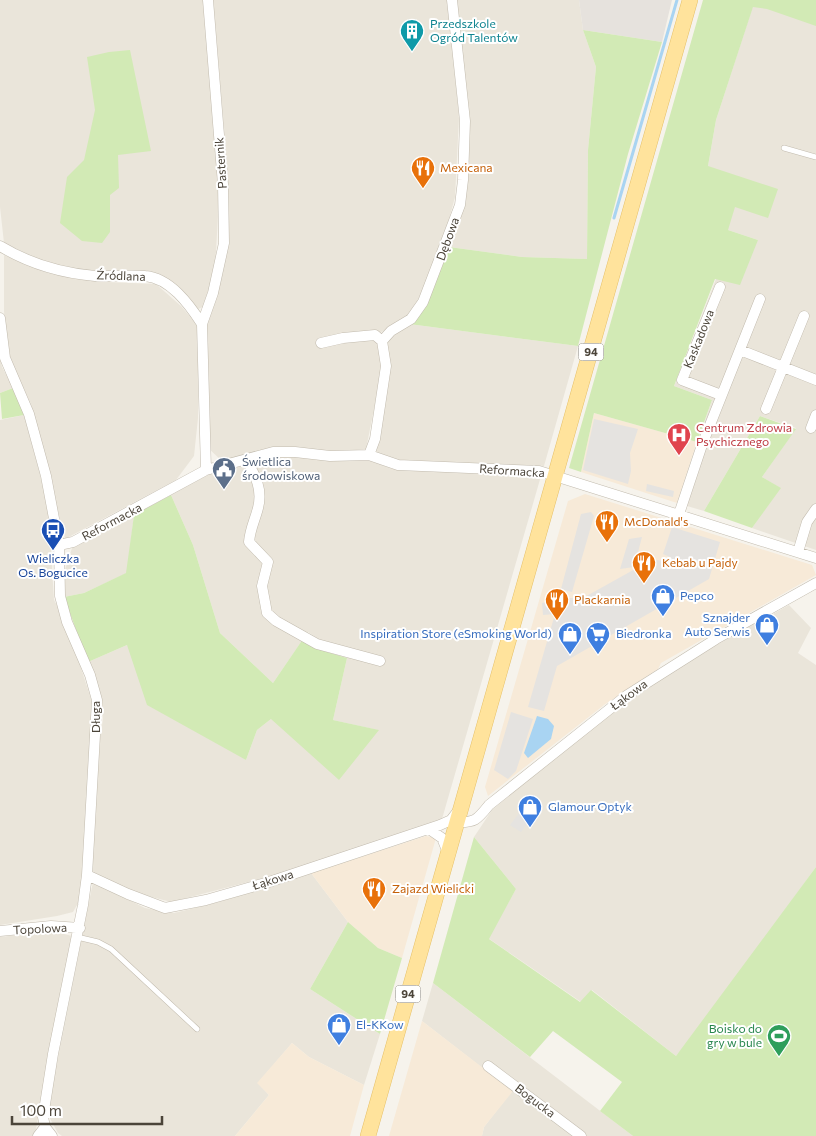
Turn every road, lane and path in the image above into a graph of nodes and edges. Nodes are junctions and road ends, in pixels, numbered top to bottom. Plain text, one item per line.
1 (208, 0) edge
2 (452, 0) edge
3 (690, 0) edge
4 (784, 148) dead end
5 (816, 157) edge
6 (0, 246) edge
7 (720, 287) dead end
8 (760, 300) dead end
9 (804, 316) dead end
10 (0, 318) edge
11 (202, 324) junction
12 (382, 341) junction
13 (321, 342) dead end
14 (740, 350) junction
15 (783, 367) junction
16 (816, 380) edge
17 (721, 395) junction
18 (766, 409) dead end
19 (816, 415) edge
20 (810, 428) dead end
21 (369, 455) junction
22 (246, 459) junction
23 (206, 470) junction
24 (556, 475) junction
25 (816, 509) edge
26 (680, 514) junction
27 (59, 545) junction
28 (798, 552) junction
29 (816, 558) edge
30 (816, 583) edge
31 (380, 661) dead end
32 (458, 816) junction
33 (429, 829) junction
34 (448, 852) junction
35 (87, 875) junction
36 (0, 932) edge
37 (78, 933) junction
38 (197, 1028) dead end
39 (488, 1066) dead end
40 (45, 1127) junction
41 (38, 1136) edge
42 (52, 1136) edge
43 (368, 1136) edge
44 (582, 1136) edge

1 - 11 street, Pasternik
2 - 12 street, Dębowa
3 - 24 main road, 94
4 - 5 lane
6 - 11 street, Źródlana
7 - 17 street, Kaskadowa
8 - 14 street
9 - 15 street
10 - 27 street, Długa
11 - 23 street
12 - 13 street
12 - 21 street
14 - 15 street
14 - 17 street
15 - 16 street
15 - 18 street
17 - 26 street
19 - 20 street
21 - 22 street, Reformacka
21 - 24 street, Reformacka
22 - 23 street, Reformacka
22 - 31 street
23 - 27 street, Reformacka
24 - 26 street, Reformacka
24 - 32 main road, 94
25 - 28 street
26 - 28 street, Reformacka
27 - 35 street, Długa
28 - 29 street, Reformacka
30 - 32 street, Łąkowa
32 - 33 street, Łąkowa
32 - 34 main road, 94
33 - 34 street
33 - 35 street, Łąkowa
34 - 43 main road, 94
35 - 37 street, Długa
36 - 37 street, Topolowa
37 - 38 lane
37 - 40 street, Długa
39 - 44 street, Bogucka
40 - 41 street
40 - 42 street

